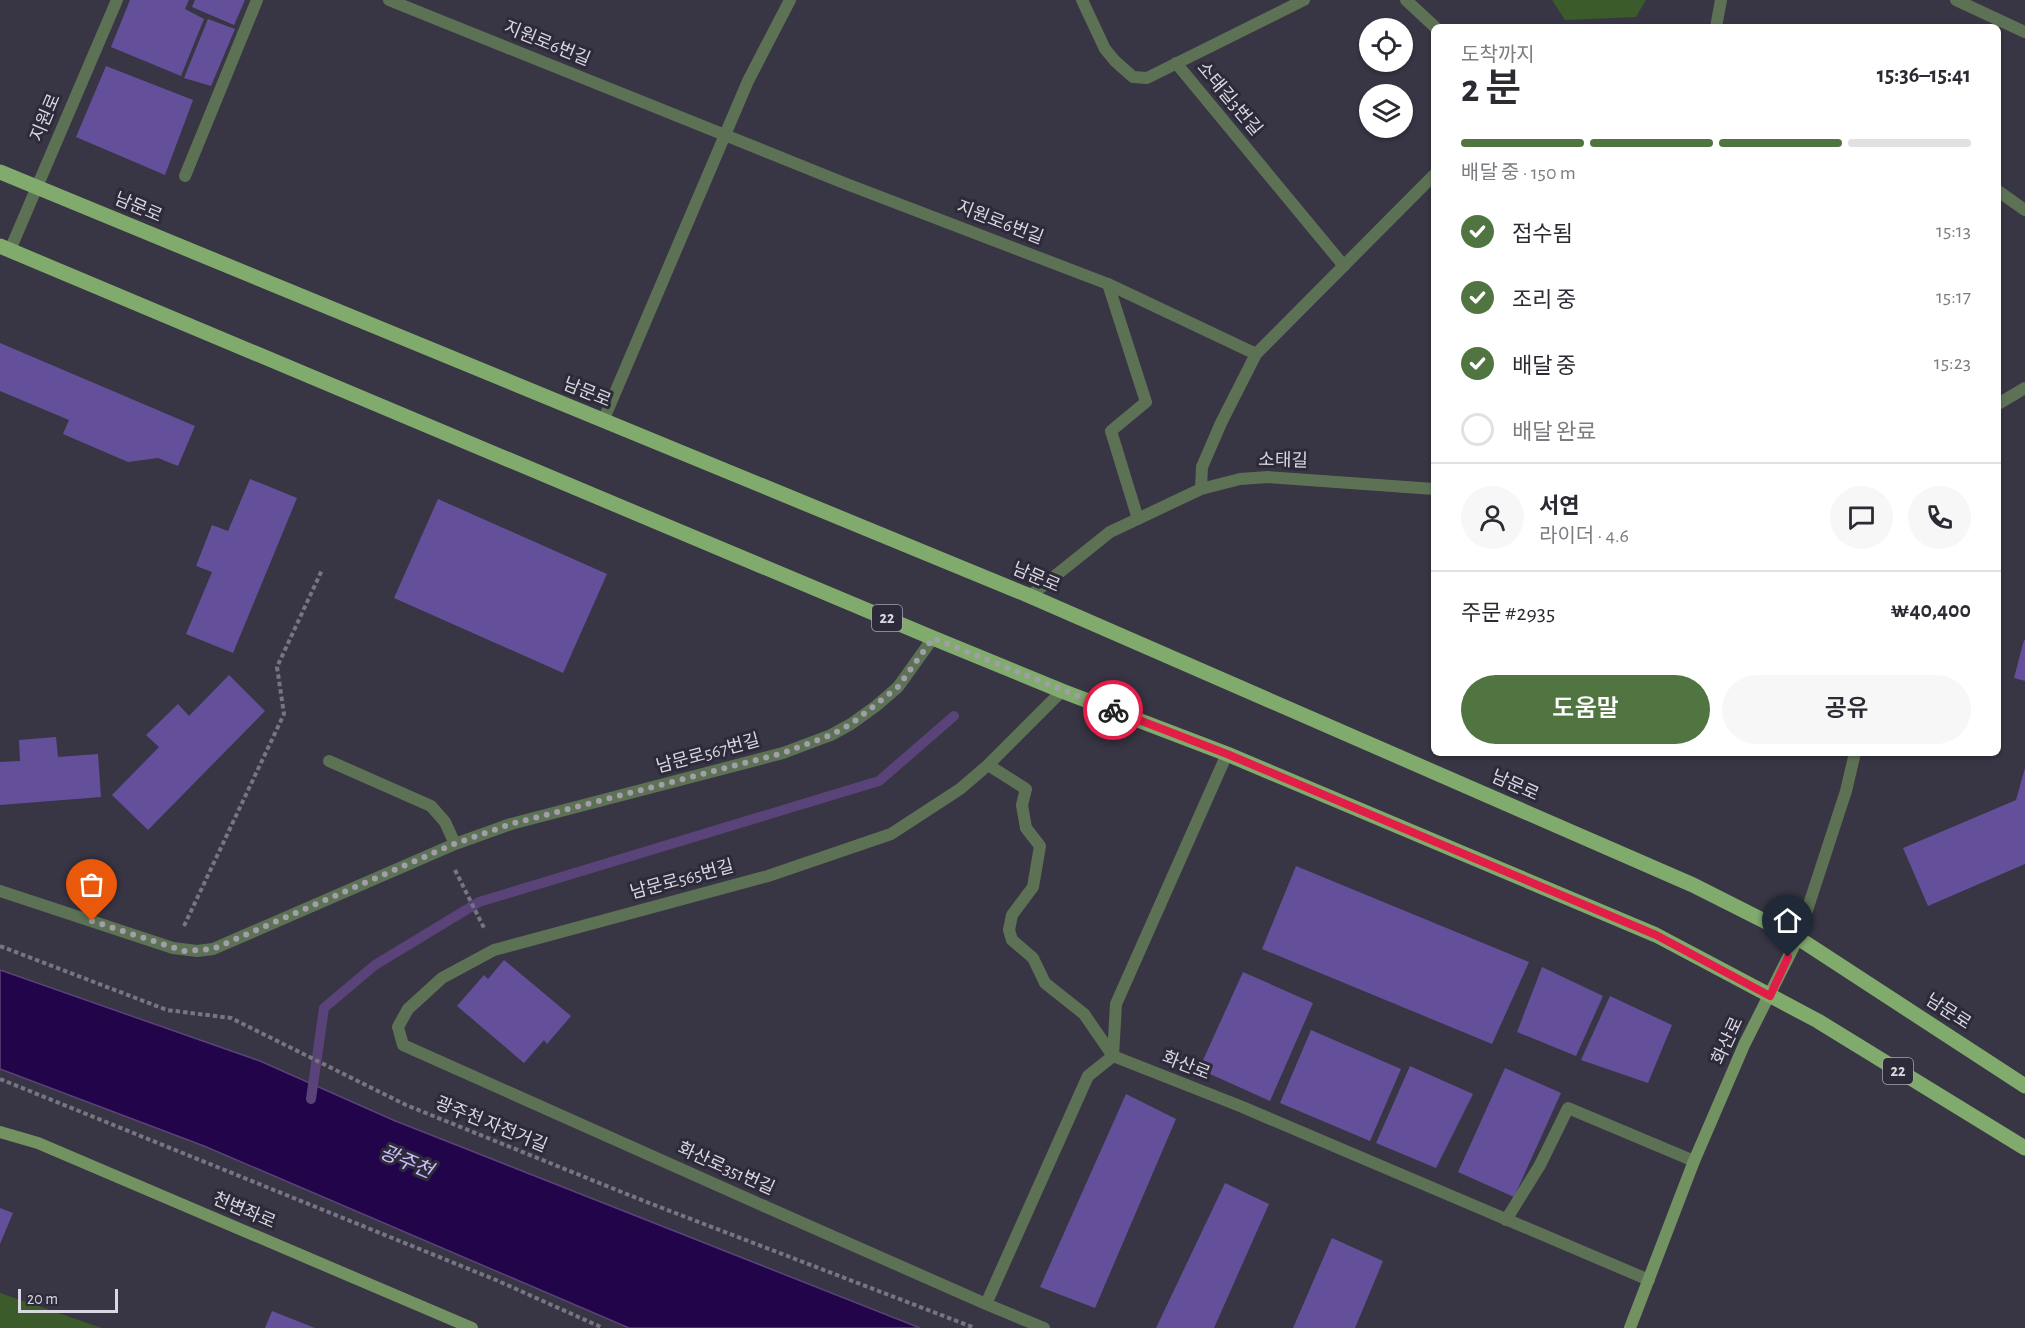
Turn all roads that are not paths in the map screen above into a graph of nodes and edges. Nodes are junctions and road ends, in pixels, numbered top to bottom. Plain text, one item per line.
1 (117, 0) edge
2 (257, 0) edge
3 (389, 0) edge
4 (790, 0) edge
5 (1082, 0) edge
6 (1304, 0) edge
7 (1406, 0) edge
8 (1721, 0) edge
9 (1956, 0) edge
10 (1433, 24) edge
11 (1717, 24) edge
12 (2025, 32) edge
13 (1176, 63) junction
14 (726, 135) junction
15 (0, 172) edge
16 (185, 176) dead end
17 (1431, 178) edge
18 (36, 187) junction
19 (2001, 193) edge
20 (2025, 210) edge
21 (5, 248) edge
22 (1344, 266) junction
23 (1108, 284) junction
24 (1256, 354) junction
25 (2025, 388) edge
26 (2001, 402) edge
27 (603, 421) junction
28 (1201, 489) junction
29 (1431, 489) edge
30 (1138, 519) junction
31 (1030, 596) junction
32 (933, 638) junction
33 (1062, 691) junction
34 (1227, 754) junction
35 (1855, 756) edge
36 (329, 762) dead end
37 (988, 765) junction
38 (454, 844) junction
39 (0, 891) edge
40 (1798, 938) junction
41 (1770, 996) junction
42 (400, 1036) joint
43 (1113, 1056) junction
44 (2025, 1086) edge
45 (0, 1132) edge
46 (2025, 1148) edge
47 (1694, 1161) junction
48 (1506, 1220) junction
49 (1649, 1280) junction
50 (986, 1304) junction
51 (472, 1328) edge
52 (1044, 1328) edge
53 (1630, 1328) edge

1 - 18 street, 지원로
2 - 16 street
3 - 14 street, 지원로6번길
4 - 14 street
5 - 13 street, 소태길3번길
6 - 13 street
7 - 10 street
8 - 11 street
9 - 12 street
13 - 22 street, 소태길3번길
14 - 23 street, 지원로6번길
14 - 27 street
15 - 18 main road, 남문로
17 - 22 street
18 - 21 street, 지원로
18 - 27 main road, 남문로
19 - 20 street
21 - 32 main road, 22
22 - 24 street
23 - 24 street, 지원로6번길
23 - 30 street
24 - 28 street
25 - 26 street
27 - 31 main road, 남문로
28 - 29 street, 소태길
28 - 30 street, 소태길
30 - 31 street, 소태길
31 - 40 main road, 남문로
32 - 33 main road, 22
32 - 38 street, 남문로567번길
33 - 34 main road, 22
33 - 37 street, 남문로565번길
34 - 41 main road, 22
34 - 43 street
35 - 40 street
36 - 38 street
37 - 42 street, 남문로565번길
37 - 43 street
38 - 39 street, 남문로567번길
40 - 41 main road, 화산로
40 - 44 main road, 남문로
41 - 46 main road, 22
41 - 47 main road, 화산로
42 - 50 street, 화산로351번길
43 - 48 street, 화산로
43 - 50 street
45 - 51 main road, 천변좌로
47 - 48 street
47 - 49 main road, 화산로
48 - 49 street, 화산로
49 - 53 main road, 화산로
50 - 52 street, 화산로351번길

